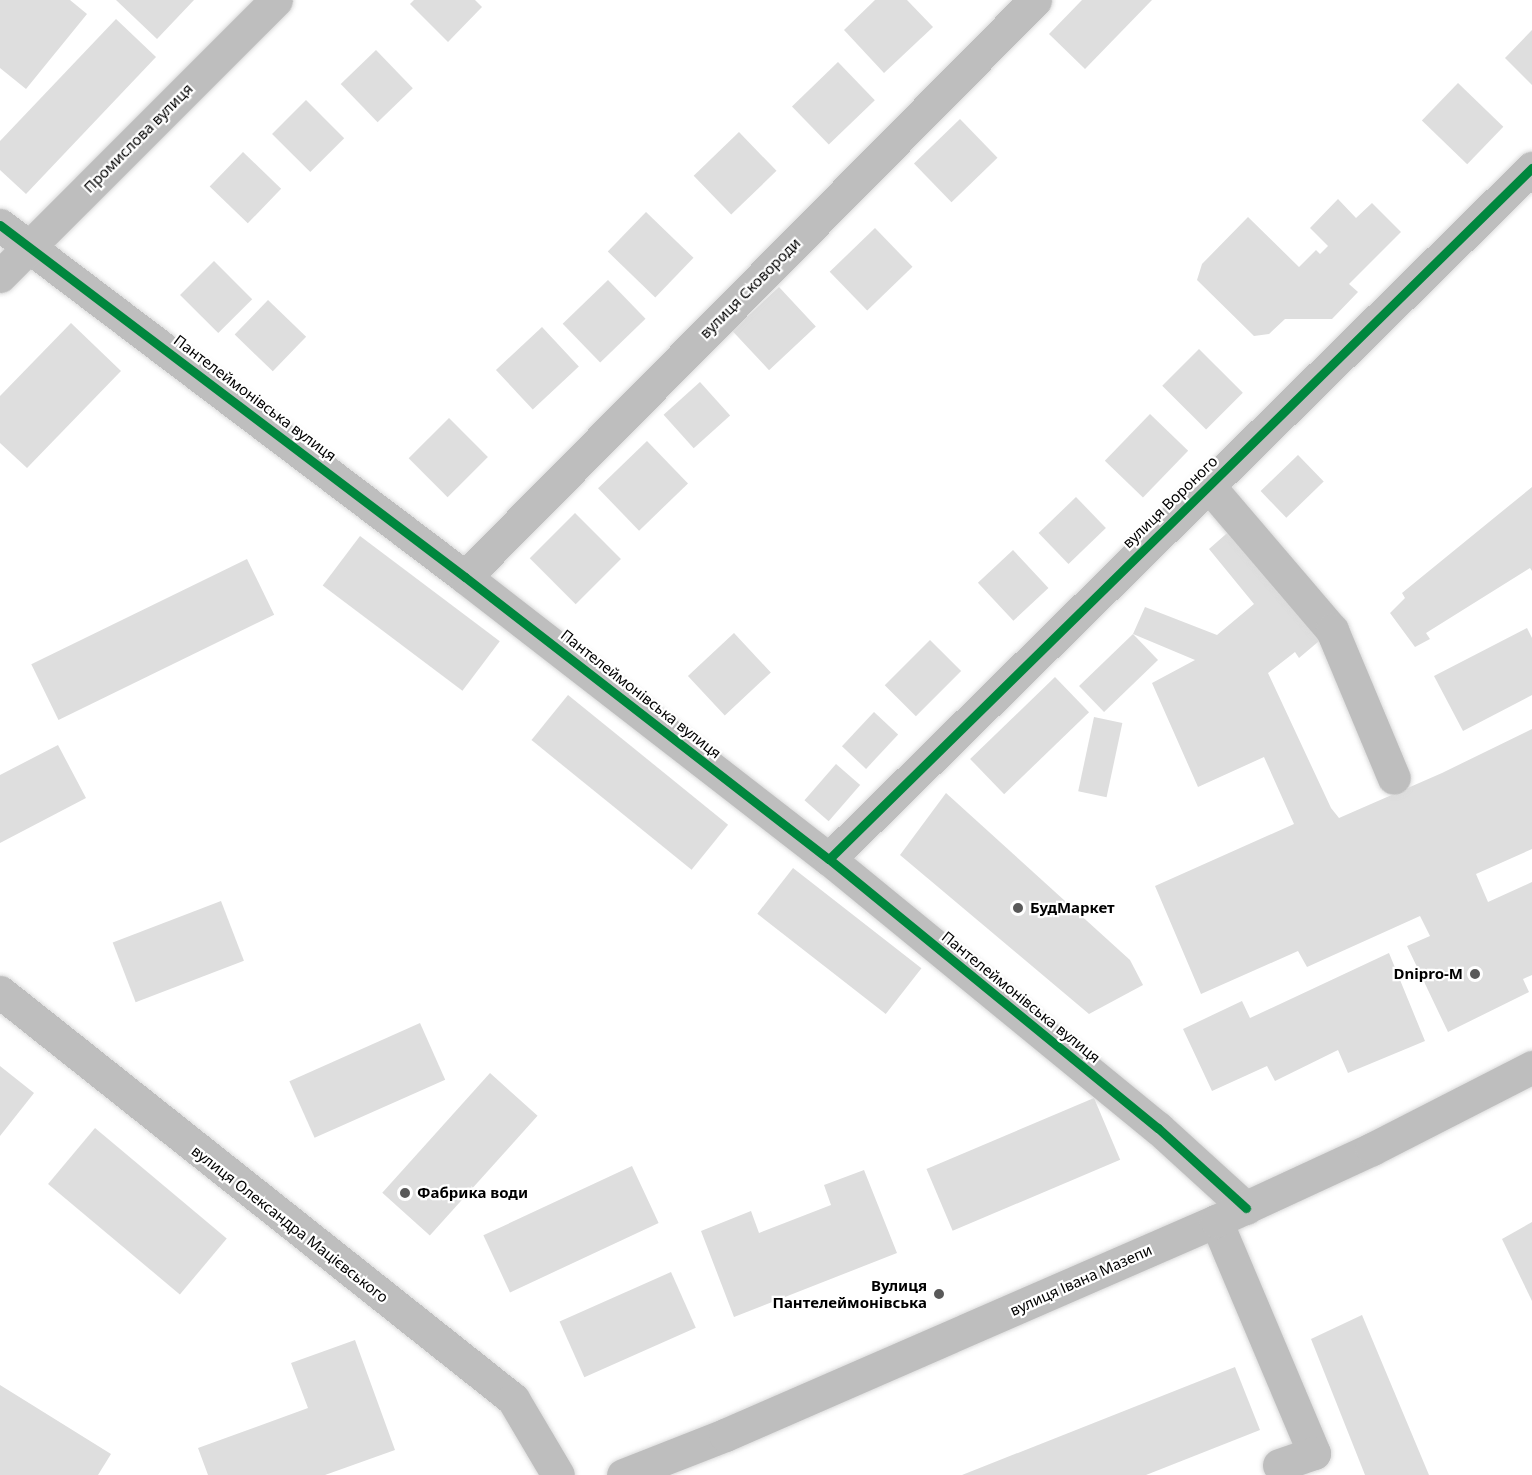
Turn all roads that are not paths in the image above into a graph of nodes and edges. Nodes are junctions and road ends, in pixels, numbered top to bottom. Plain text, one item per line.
1 (276, 0) edge
2 (1035, 0) edge
3 (1532, 168) edge
4 (0, 225) edge
5 (28, 247) junction
6 (0, 276) edge
7 (1208, 485) junction
8 (465, 577) junction
9 (1394, 778) dead end
10 (829, 858) junction
11 (0, 992) edge
12 (1532, 1067) edge
13 (1246, 1208) junction
14 (1216, 1221) junction
15 (1272, 1472) edge
16 (558, 1475) edge
17 (623, 1475) edge

1 - 5 street, Промислова вулиця
2 - 8 street, вулиця Сковороди
3 - 7 street, вулиця Вороного
4 - 5 street, Пантелеймонівська вулиця
5 - 6 street, Промислова вулиця
5 - 8 street, Пантелеймонівська вулиця
7 - 9 street
7 - 10 street, вулиця Вороного
8 - 10 street, Пантелеймонівська вулиця
10 - 13 street, Пантелеймонівська вулиця
11 - 16 street, вулиця Олександра Мацієвського
12 - 13 street, вулиця Івана Мазепи
13 - 14 street, вулиця Івана Мазепи
14 - 15 street
14 - 17 street, вулиця Івана Мазепи

